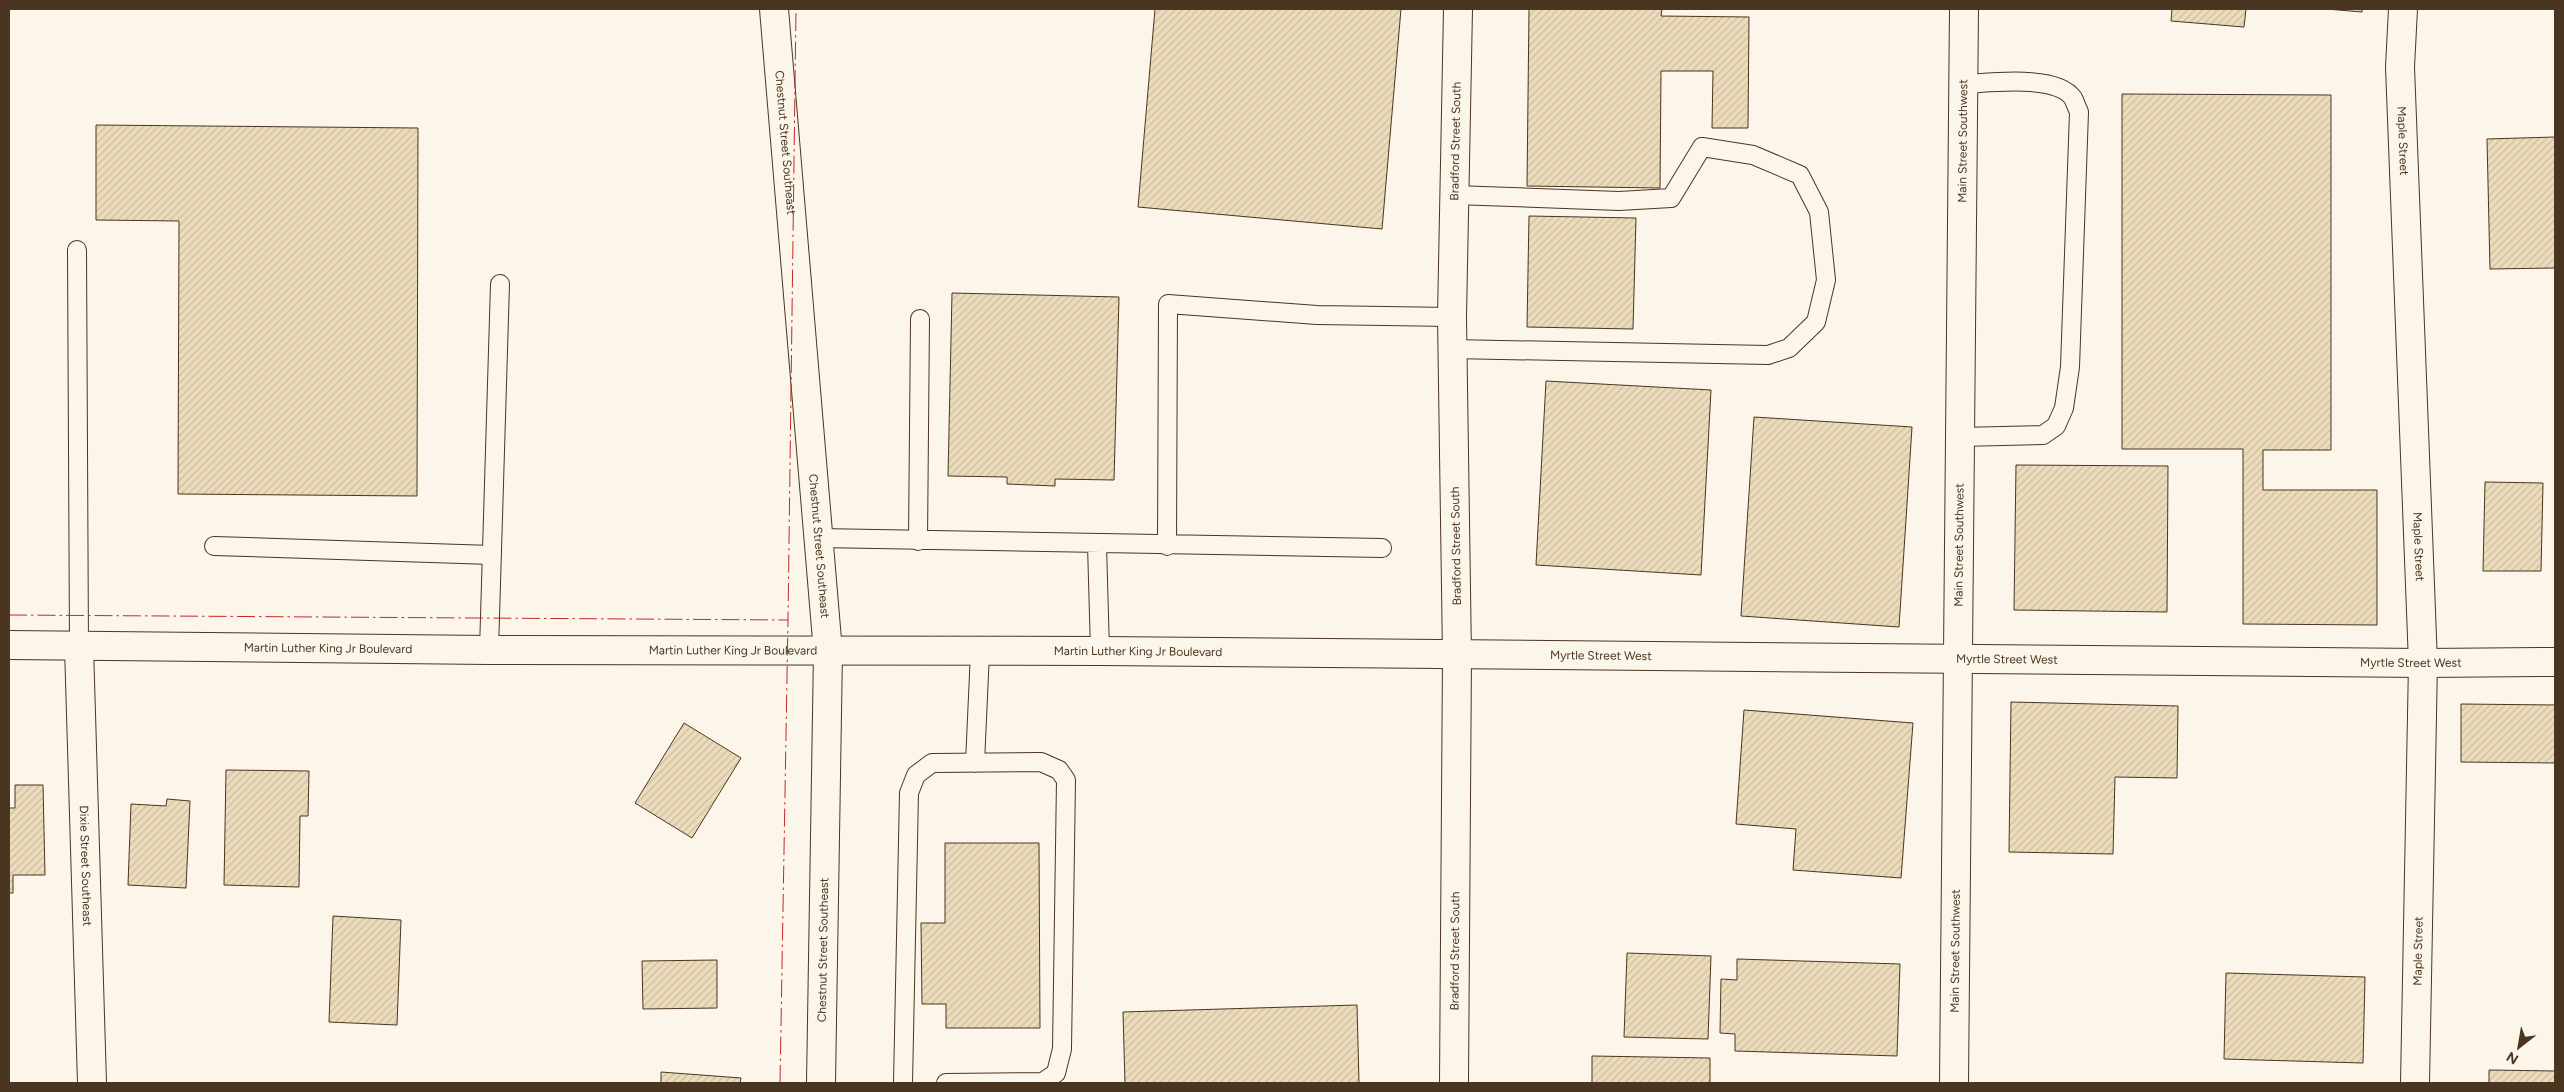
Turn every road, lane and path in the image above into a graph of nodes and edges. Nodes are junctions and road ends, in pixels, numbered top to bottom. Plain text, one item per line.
1 (774, 9) edge
2 (1458, 9) edge
3 (1964, 9) edge
4 (2403, 9) edge
5 (1964, 84) junction
6 (1454, 195) junction
7 (77, 250) dead end
8 (500, 284) dead end
9 (1452, 317) junction
10 (920, 319) dead end
11 (1452, 349) junction
12 (1960, 437) junction
13 (819, 538) junction
14 (918, 541) junction
15 (1097, 545) junction
16 (214, 546) dead end
17 (1167, 546) junction
18 (1382, 548) dead end
19 (492, 555) junction
20 (9, 645) edge
21 (78, 647) junction
22 (489, 650) junction
23 (1100, 651) junction
24 (828, 652) junction
25 (980, 652) junction
26 (1457, 656) junction
27 (1957, 658) junction
28 (2555, 662) edge
29 (2423, 663) junction
30 (975, 763) junction
31 (92, 1083) edge
32 (821, 1083) edge
33 (903, 1083) edge
34 (946, 1083) edge
35 (1454, 1083) edge
36 (1954, 1083) edge
37 (2415, 1083) edge

1 - 13 street, Chestnut Street Southeast
2 - 6 street, Bradford Street South
3 - 5 street, Main Street Southwest
4 - 29 street, Maple Street
5 - 12 street, Main Street Southwest
5 - 12 lane
6 - 9 street, Bradford Street South
6 - 11 lane
7 - 21 lane
8 - 19 lane
9 - 11 street, Bradford Street South
9 - 17 lane
10 - 14 lane
11 - 26 street, Bradford Street South
12 - 27 street, Main Street Southwest
13 - 14 lane
13 - 24 street, Chestnut Street Southeast
14 - 15 lane
15 - 17 lane
15 - 23 lane
16 - 19 lane
17 - 18 lane
19 - 22 lane
20 - 21 street, Martin Luther King Jr Boulevard
21 - 22 street, Martin Luther King Jr Boulevard
21 - 31 street, Dixie Street Southeast
22 - 24 street, Martin Luther King Jr Boulevard
23 - 25 street, Martin Luther King Jr Boulevard
23 - 26 street, Martin Luther King Jr Boulevard
24 - 25 street, Martin Luther King Jr Boulevard
24 - 32 street, Chestnut Street Southeast
25 - 30 lane
26 - 27 street, Myrtle Street West
26 - 35 street, Bradford Street South
27 - 29 street, Myrtle Street West
27 - 36 street, Main Street Southwest
28 - 29 street, Myrtle Street West
29 - 37 street, Maple Street
30 - 33 lane
30 - 34 lane

